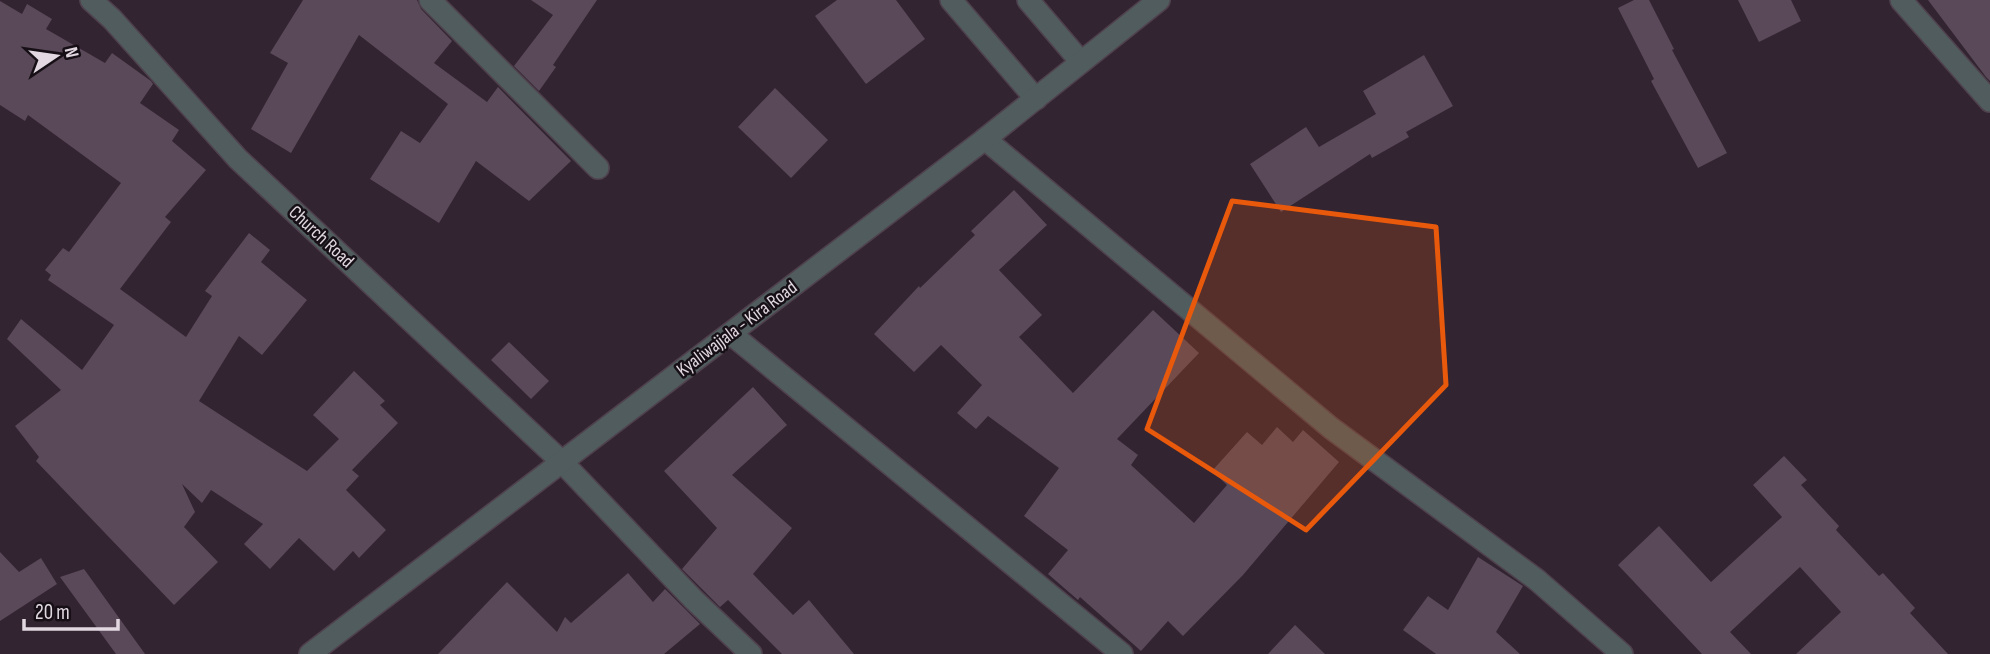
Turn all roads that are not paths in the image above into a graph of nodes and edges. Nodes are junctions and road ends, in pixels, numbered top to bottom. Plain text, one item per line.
1 (91, 0) edge
2 (122, 0) edge
3 (430, 0) edge
4 (951, 0) edge
5 (1028, 0) edge
6 (1159, 0) edge
7 (1901, 0) edge
8 (111, 19) junction
9 (1081, 61) junction
10 (1036, 99) junction
11 (1990, 101) edge
12 (985, 139) junction
13 (598, 167) dead end
14 (731, 334) junction
15 (562, 462) junction
16 (310, 654) edge
17 (751, 654) edge
18 (1122, 654) edge
19 (1622, 654) edge

1 - 8 street, Church Road
2 - 8 street
3 - 13 street
4 - 10 street
5 - 9 street
6 - 9 street, Kyaliwajjala - Kira Road
7 - 11 street
8 - 15 street, Church Road
9 - 10 street, Kyaliwajjala - Kira Road
10 - 12 street, Kyaliwajjala - Kira Road
12 - 14 street, Kyaliwajjala - Kira Road
12 - 19 street
14 - 15 street, Kyaliwajjala - Kira Road
14 - 18 street
15 - 16 street, Kyaliwajjala - Kira Road
15 - 17 street, Church Road

